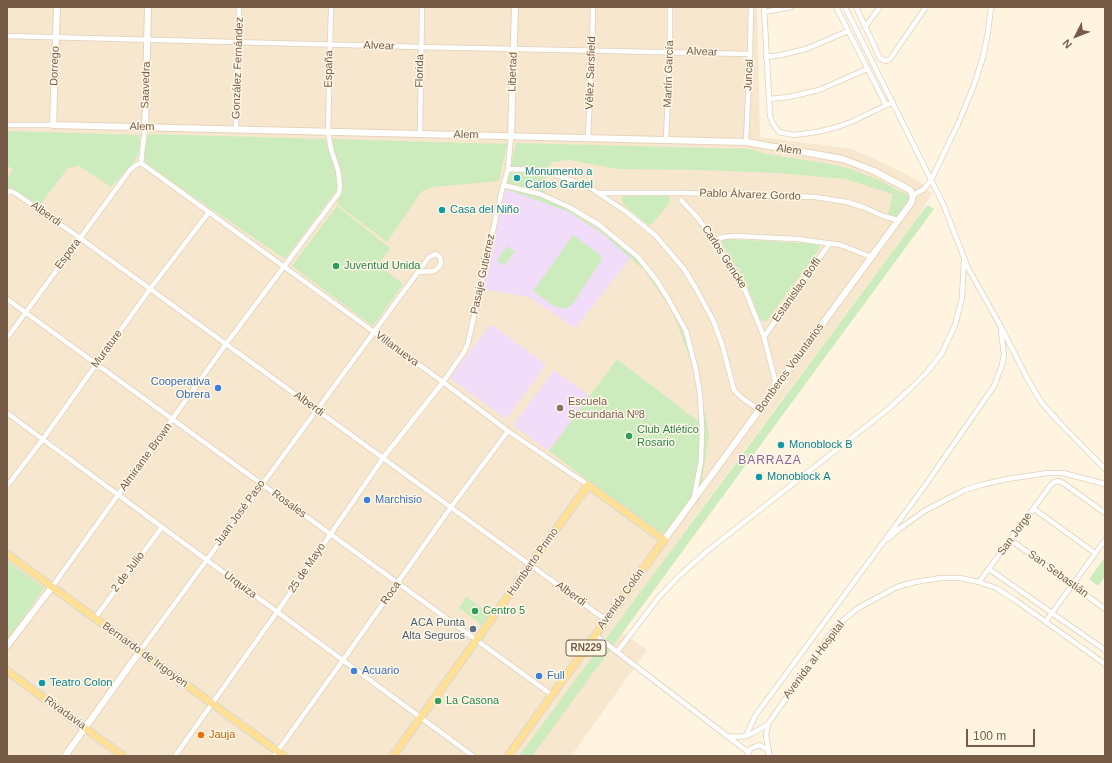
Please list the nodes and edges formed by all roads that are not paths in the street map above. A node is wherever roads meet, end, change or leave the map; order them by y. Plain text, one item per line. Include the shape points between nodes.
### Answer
1 (57, 7) edge
2 (148, 7) edge
3 (240, 7) edge
4 (331, 7) edge
5 (422, 7) edge
6 (515, 7) edge
7 (593, 7) edge
8 (670, 7) edge
9 (751, 7) edge
10 (791, 7) edge
11 (836, 7) edge
12 (845, 7) edge
13 (856, 7) edge
14 (880, 7) edge
15 (926, 7) edge
16 (991, 7) edge
17 (764, 10) edge
18 (865, 27) junction
19 (848, 31) junction
20 (7, 36) edge
21 (56, 37) junction
22 (147, 40) junction
23 (238, 42) junction
24 (330, 44) junction
25 (421, 47) junction
26 (514, 48) junction
27 (592, 50) junction
28 (670, 51) junction
29 (750, 54) junction
30 (766, 57) junction
31 (867, 69) junction
32 (769, 99) junction
33 (893, 102) junction
34 (886, 106) junction
35 (7, 125) edge
36 (53, 125) junction
37 (145, 127) junction
38 (236, 129) junction
39 (328, 132) junction
40 (420, 134) junction
41 (511, 136) junction
42 (588, 138) junction
43 (666, 140) junction
44 (746, 142) junction
45 (141, 163) junction
46 (508, 169) junction
47 (931, 180) junction
48 (503, 185) junction
49 (8, 192) edge
50 (599, 193) junction
51 (913, 195) junction
52 (681, 200) dead end
53 (209, 212) junction
54 (898, 220) junction
55 (80, 238) junction
56 (715, 240) junction
57 (830, 243) junction
58 (871, 257) junction
59 (964, 259) junction
60 (284, 267) junction
61 (418, 272) junction
62 (150, 289) junction
63 (7, 299) edge
64 (25, 312) junction
65 (1000, 325) junction
66 (374, 333) junction
67 (764, 337) junction
68 (7, 338) edge
69 (226, 344) junction
70 (96, 364) junction
71 (443, 382) junction
72 (774, 389) junction
73 (316, 410) junction
74 (759, 410) junction
75 (7, 413) edge
76 (173, 420) junction
77 (508, 431) junction
78 (43, 439) junction
79 (383, 458) junction
80 (1105, 469) edge
81 (262, 484) junction
82 (1105, 484) edge
83 (588, 485) junction
84 (7, 486) edge
85 (119, 495) junction
86 (690, 505) junction
87 (451, 507) junction
88 (1034, 509) junction
89 (1105, 513) edge
90 (162, 527) junction
91 (330, 534) junction
92 (664, 540) junction
93 (1011, 540) junction
94 (1105, 540) edge
95 (880, 546) junction
96 (1095, 553) junction
97 (7, 554) edge
98 (207, 560) junction
99 (531, 566) junction
100 (989, 569) junction
101 (979, 582) junction
102 (398, 583) junction
103 (1073, 585) junction
104 (52, 587) junction
105 (1105, 609) edge
106 (278, 612) junction
107 (1053, 612) junction
108 (95, 618) junction
109 (606, 620) junction
110 (1046, 621) junction
111 (595, 635) junction
112 (478, 640) junction
113 (7, 646) edge
114 (1105, 650) edge
115 (140, 651) junction
116 (617, 652) junction
117 (344, 660) junction
118 (1105, 664) edge
119 (7, 671) edge
120 (552, 695) junction
121 (212, 704) junction
122 (421, 718) junction
123 (768, 724) junction
124 (85, 728) junction
125 (727, 735) junction
126 (746, 736) junction
127 (275, 754) edge
128 (769, 754) edge
129 (747, 755) edge
130 (65, 756) edge
131 (123, 756) edge
132 (175, 756) edge
133 (284, 756) edge
134 (393, 756) edge
135 (473, 756) edge
136 (508, 756) edge

1 - 21 main road, Dorrego
2 - 22 main road, Saavedra
3 - 23 street, González Fernández
4 - 24 street, España
5 - 25 street, Florida
6 - 26 main road, Libertad
7 - 27 street, Vélez Sarsfield
8 - 28 street, Martín García
9 - 29 street, Juncal
10 - 17 street
11 - 19 street
12 - 33 street
13 - 18 street
14 - 18 street
15 - 18 street via 888,61 880,58
16 - 47 street via 984,51 974,85
17 - 30 street
19 - 30 street via 806,49
19 - 31 street
20 - 21 street, Alvear
21 - 22 street, Alvear
21 - 36 main road, Dorrego
22 - 23 street, Alvear
22 - 37 main road, Saavedra
23 - 24 street, Alvear
23 - 38 street, González Fernández
24 - 25 street, Alvear
24 - 39 street, España
25 - 26 street, Alvear
25 - 40 street, Florida
26 - 27 street, Alvear
26 - 41 main road, Libertad
27 - 28 street, Alvear
27 - 42 street, Vélez Sarsfield
28 - 29 street, Alvear
28 - 43 street, Martín García
29 - 44 street, Juncal
30 - 32 street
31 - 32 street via 819,90
31 - 34 street
32 - 34 street via 770,116 774,127 782,134 794,135 837,127
33 - 34 street
33 - 47 street
35 - 36 street, Alem
36 - 37 main road, Alem
37 - 38 main road, Alem
37 - 45 street, Saavedra
38 - 39 main road, Alem
39 - 40 main road, Alem
39 - 60 street, España via 340,186 339,193
40 - 41 main road, Alem
41 - 42 main road, Alem
41 - 46 street, Pasaje Gutierrez
42 - 43 main road, Alem
43 - 44 main road, Alem
44 - 51 main road, Alem via 843,159 882,175 909,189
45 - 53 street, Villanueva
45 - 55 street, Espora via 130,170
46 - 48 street, Pasaje Gutierrez
46 - 50 street via 549,172 576,181
47 - 51 street via 924,190
47 - 59 street
48 - 71 street, Pasaje Gutierrez via 468,343
48 - 86 street via 540,194 598,224 638,257 667,296 686,331 700,395 701,460 694,498
49 - 55 street, Alberdi via 15,193
50 - 54 street, Pablo Álvarez Gordo via 815,197 846,202
50 - 74 street via 655,235 684,269 713,320 734,390
51 - 54 main road, Bomberos Voluntarios / RN229 via 912,201
52 - 56 street, Carlos Gericke
53 - 60 street, Villanueva
53 - 62 street, Murature
54 - 58 main road, Bomberos Voluntarios / RN229
55 - 62 street, Alberdi
55 - 64 street, Espora
56 - 57 street via 740,236
56 - 67 street, Carlos Gericke via 743,285
57 - 58 street
57 - 67 street, Estanislao Boffi
58 - 72 main road, Bomberos Voluntarios / RN229
59 - 65 street
59 - 116 street via 962,298 955,326 942,353 928,371 907,393 679,576 659,597
60 - 66 street, Villanueva
60 - 69 street, Almirante Brown
61 - 61 street, Juan José Paso via 429,257 436,254 440,257 439,267
61 - 66 street, Juan José Paso
62 - 69 street, Alberdi
62 - 70 street, Murature
63 - 64 street, Rosales
64 - 68 street, Espora
64 - 70 street, Rosales
65 - 80 street via 1041,402
65 - 95 street via 1004,355 994,386
66 - 71 street, Villanueva
66 - 73 street, Juan José Paso
67 - 72 street, Carlos Gericke via 775,380
69 - 73 street, Alberdi
69 - 76 street, Almirante Brown
70 - 76 street, Rosales
70 - 78 street, Murature
71 - 77 street, Villanueva
71 - 79 street, 25 de Mayo
72 - 74 main road, Bomberos Voluntarios / RN229
73 - 79 street, Alberdi
73 - 81 street, Juan José Paso
74 - 86 main road, Bomberos Voluntarios / RN229
75 - 78 street, Urquiza
76 - 81 street, Rosales
76 - 85 street, Almirante Brown
77 - 83 street, Villanueva
77 - 87 street, Roca
78 - 84 street, Murature
78 - 85 street, Urquiza
79 - 87 street, Alberdi
79 - 91 street, 25 de Mayo
81 - 91 street, Rosales
81 - 98 street, Juan José Paso
82 - 95 street via 1055,473 981,485 965,490 926,510
83 - 92 main road, Villanueva
83 - 99 main road, Humberto Primo
85 - 90 street, Urquiza
85 - 104 street, Almirante Brown
86 - 92 main road, Bomberos Voluntarios / RN229
87 - 99 street, Alberdi
87 - 102 street, Roca
88 - 89 street, San Jorge via 1050,486 1056,482 1063,483
88 - 93 street, San Jorge
88 - 96 street
90 - 98 street, Urquiza
90 - 108 street, 2 de Julio
91 - 102 street, Rosales
91 - 106 street, 25 de Mayo
92 - 109 main road, Avenida Colón / RN229
93 - 100 street, San Jorge
93 - 103 street, San Sebastián
94 - 96 street
95 - 126 street via 755,716
96 - 103 street
97 - 104 main road, Bernardo de Irigoyen
98 - 106 street, Urquiza
98 - 115 street, Juan José Paso
99 - 109 street, Alberdi
99 - 112 main road, Humberto Primo
100 - 101 street, San Jorge
100 - 107 street
101 - 110 street, Avenida al Hospital via 1004,593
101 - 123 street, Avenida al Hospital via 950,578 915,582 897,587 858,608 829,636
102 - 112 street, Rosales
102 - 117 street, Roca
103 - 105 street, San Sebastián
103 - 107 street
104 - 108 main road, Bernardo de Irigoyen
104 - 113 main road, Almirante Brown
106 - 117 street, Urquiza
106 - 121 street, 25 de Mayo
107 - 110 street
107 - 114 street
108 - 115 main road, Bernardo de Irigoyen
109 - 111 main road, Avenida Colón / RN229
110 - 118 street, Avenida al Hospital
111 - 116 street
111 - 120 main road, Avenida Colón / RN229
112 - 120 street, Rosales
112 - 122 main road, Humberto Primo
115 - 121 main road, Bernardo de Irigoyen
115 - 124 main road, Juan José Paso
116 - 125 street
117 - 122 street, Urquiza
117 - 127 street, Roca
119 - 124 main road, Rivadavia
120 - 136 main road, Avenida Colón / RN229
121 - 127 main road, Bernardo de Irigoyen
121 - 132 street, 25 de Mayo
122 - 134 main road, Humberto Primo
122 - 135 street, Urquiza
123 - 126 street via 754,734
123 - 128 street via 766,736
124 - 130 main road, Juan José Paso
124 - 131 main road, Rivadavia
125 - 126 street
125 - 129 street
127 - 133 main road, Bernardo de Irigoyen
128 - 129 street via 763,746 757,745

